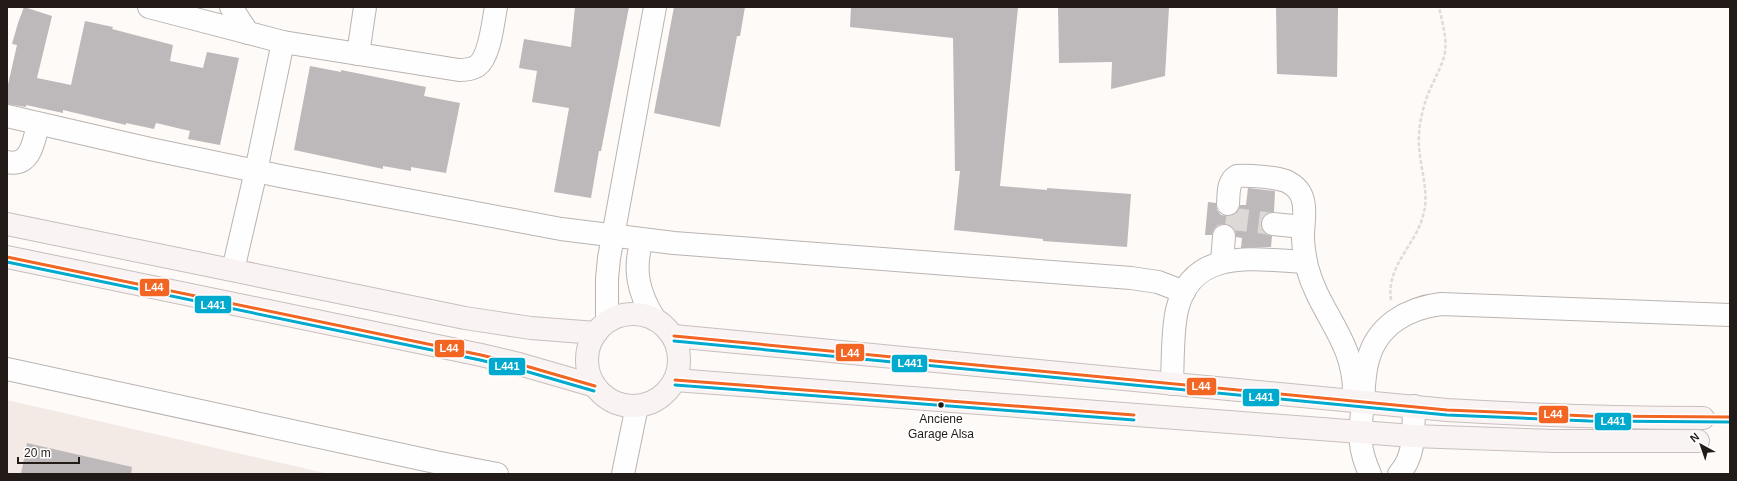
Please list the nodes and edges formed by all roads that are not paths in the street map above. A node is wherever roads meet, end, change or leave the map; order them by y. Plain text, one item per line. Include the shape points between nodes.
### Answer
1 (149, 7) edge
2 (231, 7) edge
3 (365, 7) edge
4 (496, 7) edge
5 (655, 7) edge
6 (248, 33) junction
7 (283, 42) junction
8 (358, 54) junction
9 (7, 116) edge
10 (38, 124) junction
11 (7, 162) edge
12 (256, 172) junction
13 (1228, 204) dead end
14 (7, 224) edge
15 (1273, 224) tunnel mouth
16 (1303, 227) junction
17 (612, 236) junction
18 (1224, 236) dead end
19 (642, 240) junction
20 (7, 257) edge
21 (1222, 262) junction
22 (1306, 262) junction
23 (233, 270) junction
24 (1184, 292) junction
25 (1730, 315) edge
26 (654, 318) junction
27 (601, 327) junction
28 (674, 336) junction
29 (7, 369) edge
30 (675, 380) junction
31 (1172, 384) junction
32 (595, 386) junction
33 (1358, 401) junction
34 (637, 406) junction
35 (1414, 406) junction
36 (1702, 418) dead end
37 (1360, 432) junction
38 (1413, 436) junction
39 (1698, 441) dead end
40 (497, 474) edge
41 (623, 474) edge
42 (1370, 474) edge
43 (1399, 474) edge

1 - 6 street
2 - 6 street
3 - 8 street
4 - 8 street via 483,61 468,69 448,69
5 - 17 street
6 - 7 street
7 - 8 street
7 - 12 street
9 - 10 street
10 - 11 street via 27,157 17,162
10 - 12 street
12 - 17 street via 489,216
12 - 23 street
13 - 16 street via 1230,184 1237,176 1285,181 1292,184 1301,195 1304,209
14 - 23 main road
15 - 16 street
16 - 22 street
17 - 19 street
17 - 27 street
18 - 21 street
19 - 24 street via 1131,278 1158,282
19 - 26 street via 636,266 637,280
20 - 32 main road via 481,355
21 - 22 street via 1245,259
21 - 24 street via 1197,276
22 - 33 street via 1315,292 1347,350
23 - 27 main road via 498,324
24 - 31 street via 1175,319
25 - 33 street via 1441,304 1417,309 1396,320 1379,337 1368,359
26 - 27 main road via 630,313 618,316
26 - 28 main road
27 - 32 main road via 590,343 587,359
28 - 30 main road via 680,358
28 - 31 main road
29 - 40 street
30 - 34 main road via 659,398 649,404
30 - 37 main road
31 - 33 main road
32 - 34 main road via 613,402
33 - 35 main road
33 - 37 street
34 - 41 street
35 - 36 main road via 1533,415
35 - 38 street
37 - 38 main road
37 - 42 street via 1360,448
38 - 39 main road via 1554,441
38 - 43 street via 1410,457

